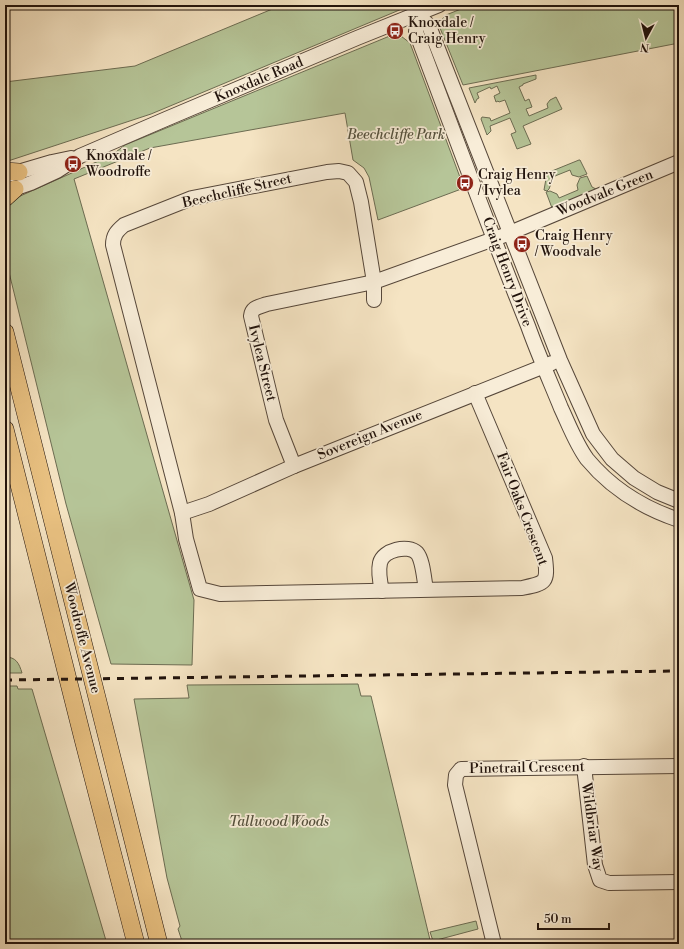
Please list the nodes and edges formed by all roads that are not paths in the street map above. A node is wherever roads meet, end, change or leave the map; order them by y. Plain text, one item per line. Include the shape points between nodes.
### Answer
1 (439, 5) edge
2 (418, 14) junction
3 (679, 162) edge
4 (9, 183) edge
5 (510, 233) junction
6 (494, 239) junction
7 (374, 282) junction
8 (374, 300) dead end
9 (5, 332) edge
10 (560, 360) junction
11 (544, 367) junction
12 (475, 393) junction
13 (5, 429) edge
14 (294, 466) junction
15 (679, 501) edge
16 (182, 513) junction
17 (679, 520) edge
18 (426, 589) junction
19 (382, 591) junction
20 (77, 619) junction
21 (55, 624) junction
22 (107, 738) junction
23 (84, 743) junction
24 (584, 766) junction
25 (679, 766) edge
26 (679, 882) edge
27 (136, 944) edge
28 (159, 944) edge
29 (494, 944) edge

1 - 2 street, Knoxdale Road
2 - 4 street, Knoxdale Road via 80,156 57,171
2 - 5 street, Craig Henry Drive via 429,26
2 - 6 street, Craig Henry Drive via 416,32
3 - 5 street, Woodvale Green
5 - 6 street, Ivylea Street
5 - 10 street, Craig Henry Drive
6 - 7 street, Ivylea Street
6 - 11 street, Craig Henry Drive
7 - 8 street
7 - 14 street, Ivylea Street via 267,304 252,311 251,316 276,420
7 - 16 street, Beechcliffe Street via 356,182 348,173 339,171 192,198 124,225 116,232 112,245
9 - 20 main road, Woodroffe Avenue
10 - 11 street, Sovereign Avenue
10 - 15 street, Craig Henry Drive via 593,434 612,459 656,492
11 - 12 street, Sovereign Avenue
11 - 17 street, Craig Henry Drive via 572,433 586,457 604,478 625,494
12 - 14 street, Sovereign Avenue
12 - 18 street, Fair Oaks Crescent via 545,558 547,573 541,584 522,588
13 - 21 main road, Woodroffe Avenue
14 - 16 street, Sovereign Avenue via 209,504
16 - 19 street, Fair Oaks Crescent via 186,539 200,589 220,594
18 - 19 street, Fair Oaks Crescent
18 - 19 street via 420,560 411,549 397,550 384,556 380,562 379,574
20 - 21 main road
20 - 22 main road, Woodroffe Avenue
21 - 23 main road, Woodroffe Avenue
22 - 23 main road
22 - 28 main road, Woodroffe Avenue
23 - 27 main road, Woodroffe Avenue
24 - 25 street, Pinetrail Crescent
24 - 26 street, Wildbriar Way via 595,865 600,880 609,883
24 - 29 street, Pinetrail Crescent via 461,769 456,775 455,785

